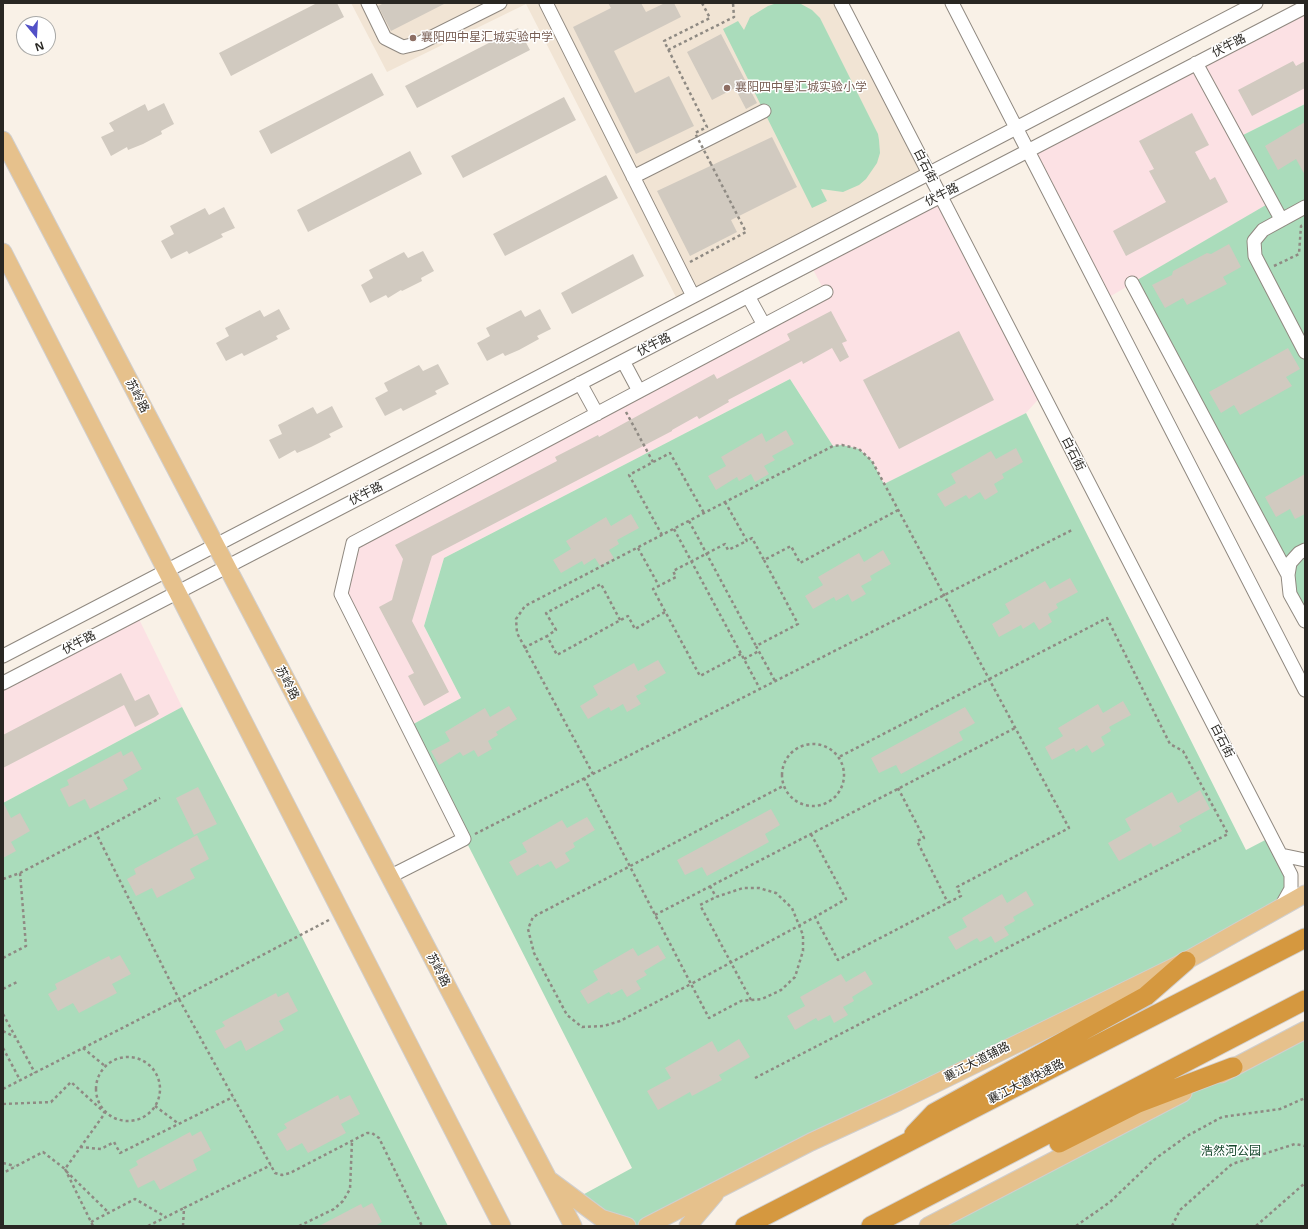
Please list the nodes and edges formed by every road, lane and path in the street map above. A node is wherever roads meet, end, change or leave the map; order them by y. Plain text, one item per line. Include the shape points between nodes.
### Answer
1 (368, 3) edge
2 (500, 3) edge
3 (546, 3) edge
4 (702, 3) edge
5 (733, 3) edge
6 (841, 3) edge
7 (952, 3) edge
8 (1256, 3) edge
9 (1305, 7) edge
10 (668, 50) junction
11 (1196, 63) junction
12 (764, 111) dead end
13 (1016, 128) junction
14 (3, 140) edge
15 (1027, 151) junction
16 (929, 173) junction
17 (633, 177) junction
18 (940, 196) junction
19 (1305, 207) edge
20 (1281, 219) junction
21 (1305, 224) edge
22 (3, 252) edge
23 (679, 268) junction
24 (1263, 270) junction
25 (1132, 283) dead end
26 (826, 292) dead end
27 (693, 296) junction
28 (748, 296) junction
29 (764, 325) junction
30 (1305, 352) edge
31 (623, 361) junction
32 (580, 383) junction
33 (639, 391) junction
34 (620, 401) junction
35 (597, 414) junction
36 (653, 462) junction
37 (725, 502) junction
38 (898, 510) junction
39 (704, 513) junction
40 (689, 521) junction
41 (674, 529) junction
42 (1072, 530) dead end
43 (662, 535) junction
44 (747, 541) junction
45 (215, 545) junction
46 (638, 548) junction
47 (1305, 550) edge
48 (707, 554) junction
49 (764, 560) junction
50 (691, 562) junction
51 (226, 567) junction
52 (166, 571) junction
53 (1288, 575) junction
54 (659, 586) junction
55 (177, 592) junction
56 (943, 595) junction
57 (665, 612) junction
58 (620, 620) junction
59 (1305, 622) edge
60 (547, 636) junction
61 (756, 646) junction
62 (524, 648) junction
63 (759, 651) junction
64 (741, 654) junction
65 (3, 656) edge
66 (744, 659) junction
67 (988, 678) junction
68 (775, 681) junction
69 (3, 683) edge
70 (760, 689) junction
71 (1305, 690) edge
72 (1015, 728) junction
73 (839, 757) junction
74 (593, 774) junction
75 (584, 778) junction
76 (783, 786) junction
77 (898, 788) junction
78 (160, 798) dead end
79 (96, 833) junction
80 (811, 834) junction
81 (464, 839) junction
82 (1281, 855) junction
83 (1305, 860) edge
84 (630, 866) junction
85 (20, 873) junction
86 (389, 877) junction
87 (3, 879) edge
88 (710, 886) junction
89 (1305, 894) edge
90 (716, 897) junction
91 (948, 903) junction
92 (1282, 905) junction
93 (342, 913) junction
94 (655, 915) junction
95 (815, 917) junction
96 (799, 925) junction
97 (1305, 938) edge
98 (3, 958) edge
99 (1186, 960) junction
100 (731, 963) junction
101 (19, 981) dead end
102 (691, 984) junction
103 (3, 989) edge
104 (179, 999) junction
105 (751, 1000) junction
106 (1305, 1000) edge
107 (3, 1014) edge
108 (1305, 1030) edge
109 (3, 1031) edge
110 (16, 1037) junction
111 (3, 1048) edge
112 (83, 1048) junction
113 (105, 1066) junction
114 (1233, 1067) junction
115 (35, 1072) junction
116 (755, 1078) dead end
117 (20, 1080) junction
118 (3, 1089) edge
119 (234, 1097) junction
120 (1305, 1098) edge
121 (3, 1104) edge
122 (155, 1106) junction
123 (105, 1113) junction
124 (179, 1124) junction
125 (352, 1141) junction
126 (902, 1146) junction
127 (1305, 1146) edge
128 (80, 1147) junction
129 (3, 1163) edge
130 (271, 1165) junction
131 (16, 1166) junction
132 (65, 1169) junction
133 (3, 1173) edge
134 (546, 1177) junction
135 (1305, 1184) edge
136 (950, 1186) junction
137 (720, 1188) junction
138 (184, 1208) junction
139 (109, 1213) junction
140 (166, 1217) junction
141 (494, 1218) edge
142 (92, 1225) edge
143 (148, 1226) edge
144 (184, 1226) edge
145 (299, 1226) edge
146 (422, 1226) edge
147 (502, 1226) edge
148 (573, 1226) edge
149 (627, 1226) edge
150 (647, 1226) edge
151 (688, 1226) edge
152 (746, 1226) edge
153 (871, 1226) edge
154 (928, 1226) edge
155 (1076, 1226) edge
156 (1172, 1226) edge
157 (1256, 1226) edge

1 - 2 street via 385,38 403,47 420,43
3 - 17 street
4 - 10 path, bridge via 710,18 664,41
5 - 10 path via 734,18
6 - 16 street, 白石街
7 - 13 street
8 - 13 street
9 - 11 street, 伏牛路
10 - 23 path, bridge via 707,127 695,133 746,232
11 - 15 street, 伏牛路
11 - 20 street
12 - 17 street
13 - 15 street
13 - 16 street
14 - 45 main road, 苏岭路
15 - 18 street, 伏牛路
15 - 71 street
16 - 18 street, 白石街
16 - 27 street
17 - 23 street
18 - 28 street, 伏牛路
18 - 82 street, 白石街
19 - 20 street
20 - 24 street via 1263,230 1254,241 1255,256
21 - 24 path via 1301,226 1298,254
22 - 52 main road
23 - 27 street
24 - 30 street
25 - 53 street
26 - 29 street
27 - 45 street
28 - 29 street
28 - 31 street, 伏牛路
29 - 33 street
31 - 32 street, 伏牛路
31 - 33 street
32 - 35 street
32 - 51 street, 伏牛路
33 - 34 street
34 - 35 street
34 - 36 path
35 - 81 street via 353,544 341,594
36 - 39 path via 670,453
36 - 43 path via 629,475
37 - 38 path via 833,446 842,445 859,449 872,461
37 - 39 path
37 - 44 path
38 - 49 path via 800,562 791,546
38 - 56 path
39 - 40 path
40 - 41 path
40 - 48 path
41 - 43 path
41 - 50 path
42 - 56 path
43 - 46 path
44 - 48 path via 728,550 725,544
44 - 49 path via 752,538
45 - 51 main road, 苏岭路
45 - 52 street
46 - 54 path
46 - 62 path via 525,606 516,619 517,633
47 - 53 street via 1290,563
48 - 50 path
48 - 61 path
49 - 61 path via 798,624
50 - 54 path via 673,571 676,577
50 - 64 path
51 - 55 street, 伏牛路
51 - 86 main road, 苏岭路
52 - 55 main road
52 - 65 street
53 - 59 street via 1290,594
54 - 57 path via 653,589
55 - 69 street, 伏牛路
55 - 93 main road
56 - 67 path
56 - 68 path
57 - 58 path via 635,629 628,616
57 - 64 path via 700,676
58 - 60 path via 556,654
58 - 60 path via 601,584 546,613 556,630
60 - 62 path
61 - 63 path
62 - 74 path
63 - 66 path
63 - 68 path
64 - 66 path
66 - 70 path
67 - 72 path
67 - 73 path
67 - 116 path via 1107,618 1170,744 1183,751 1228,834
68 - 70 path
70 - 74 path
72 - 77 path
72 - 91 path via 1069,828 957,887 961,896
73 - 76 path via 832,749 823,745 813,743 798,747 786,757 782,766
73 - 76 path via 844,766 842,787 828,802 818,806 807,806 797,802
74 - 75 path
75 - 81 path
75 - 84 path
76 - 84 path
77 - 80 path
77 - 91 path via 924,838 917,841
78 - 79 path
79 - 85 path
79 - 104 path
80 - 88 path
80 - 95 path via 846,899
81 - 86 street
82 - 83 street
82 - 92 street, 白石街 via 1291,875 1291,889
84 - 94 path
84 - 102 path via 533,917 528,929 534,953 567,1014 582,1027 604,1026 620,1021
85 - 87 path
85 - 98 path via 26,946
86 - 134 main road, 苏岭路
88 - 90 path
88 - 94 path
89 - 92 main road, 襄江大道辅路
90 - 96 path via 743,888 759,888 776,893 792,908
90 - 100 path via 700,905
91 - 95 path via 838,960
92 - 99 main road, 襄江大道辅路
93 - 104 path
93 - 141 main road
94 - 102 path
95 - 96 path
96 - 100 path
96 - 105 path via 803,936 803,951 795,977 781,990 762,999
97 - 126 highway, 襄江大道快速路
99 - 126 highway via 1146,996 934,1113
99 - 137 main road, 襄江大道辅路
100 - 102 path
100 - 105 path
101 - 103 path
102 - 105 path via 709,1018 741,1001
104 - 112 path
104 - 119 path
106 - 136 highway
107 - 110 path
108 - 114 main road
109 - 110 path
110 - 115 path
111 - 117 path
112 - 113 path
112 - 115 path
113 - 122 path via 124,1057 144,1061 158,1077 159,1099
113 - 123 path via 96,1084 96,1095
114 - 136 highway via 1138,1103 1026,1160
114 - 154 main road
115 - 117 path
117 - 118 path
119 - 124 path
119 - 130 path
120 - 155 path via 1280,1109 1222,1117 1187,1136 1155,1159 1110,1202
121 - 123 path via 51,1102 71,1082
122 - 123 path via 146,1116 136,1120 114,1119
122 - 124 path
123 - 128 path
124 - 128 path via 120,1153 114,1142 101,1149
125 - 130 path via 290,1173 282,1175 275,1172
125 - 145 path via 350,1189 343,1201 334,1209
125 - 146 path via 372,1132 379,1138
126 - 152 highway, 襄江大道快速路
127 - 156 path via 1295,1144 1232,1164 1180,1210
128 - 132 path
129 - 131 path
130 - 138 path
131 - 132 path via 43,1152
131 - 133 path
132 - 139 path
132 - 142 path
134 - 148 main road, 苏岭路
134 - 149 main road via 601,1218
135 - 157 path
136 - 153 highway
137 - 150 main road, 襄江大道辅路
137 - 151 main road
138 - 140 path
138 - 144 path
139 - 140 path via 135,1199
139 - 142 path
140 - 143 path
141 - 147 main road

